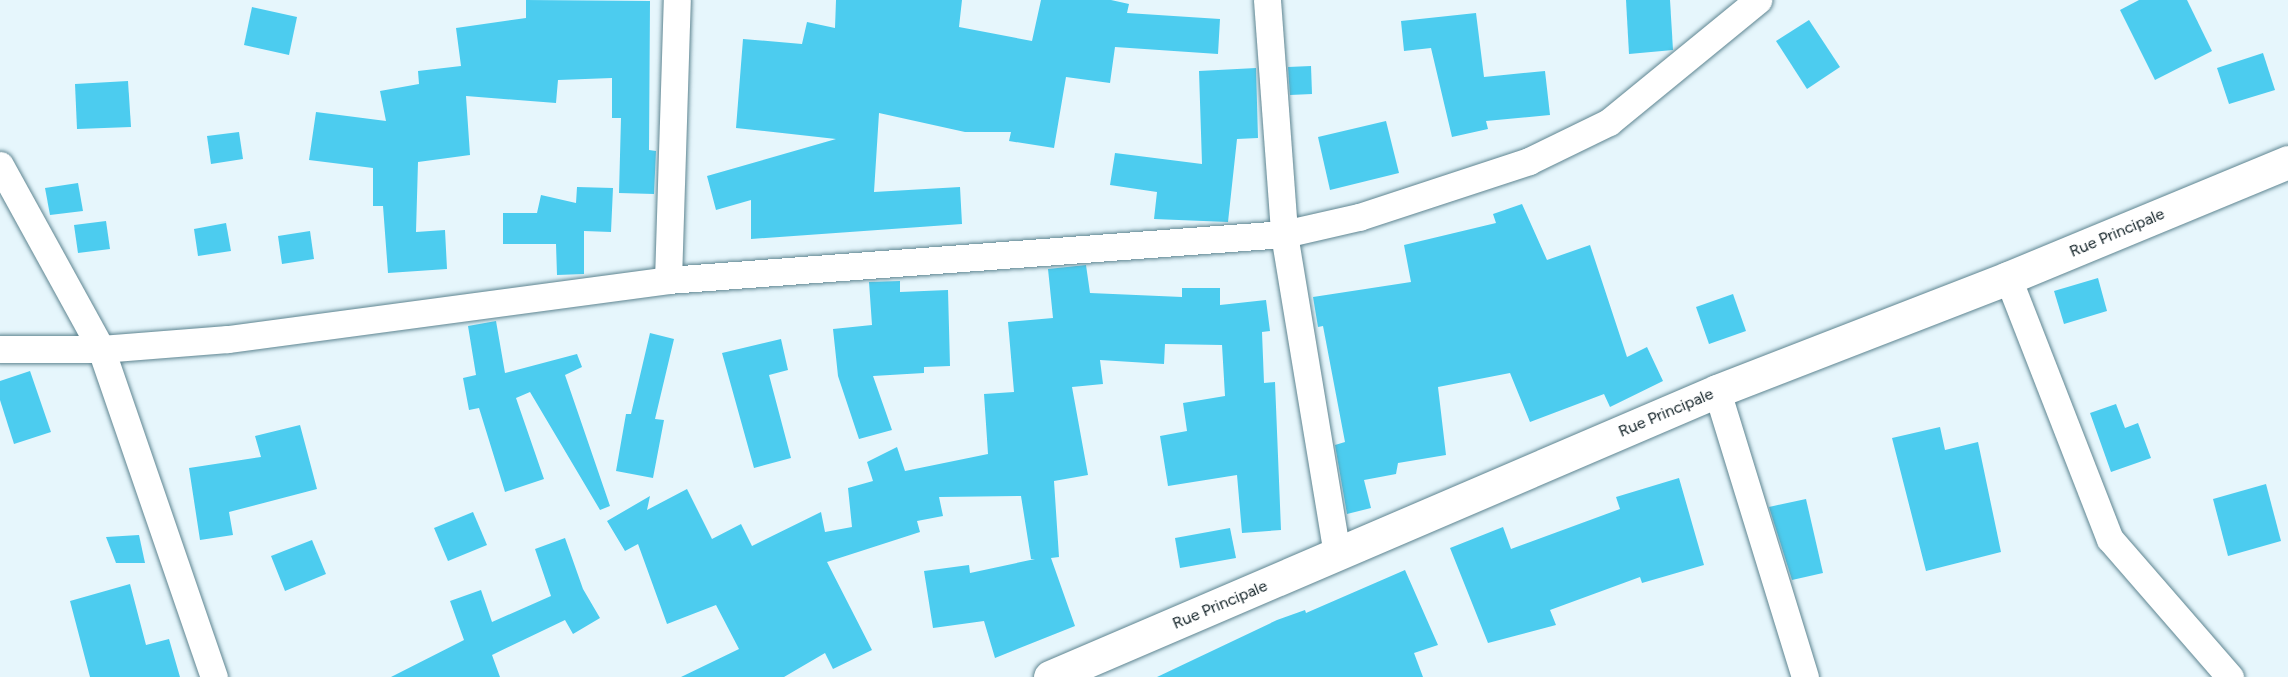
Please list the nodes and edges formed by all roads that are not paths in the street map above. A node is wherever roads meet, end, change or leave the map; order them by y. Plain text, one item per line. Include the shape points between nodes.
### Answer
1 (677, 0) edge
2 (1267, 0) edge
3 (1758, 0) edge
4 (2288, 162) edge
5 (0, 165) edge
6 (1284, 234) junction
7 (2008, 278) junction
8 (668, 280) junction
9 (0, 349) edge
10 (101, 350) junction
11 (1717, 391) junction
12 (1338, 555) junction
13 (214, 677) edge
14 (1050, 677) edge
15 (1805, 677) edge
16 (2230, 677) edge

1 - 8 street
2 - 6 street
3 - 6 street via 1609,122 1529,161 1359,217
4 - 7 main road, Rue Principale
5 - 10 street
6 - 8 street
6 - 12 street
7 - 11 main road, Rue Principale
7 - 16 street via 2110,539
8 - 10 street via 228,339
9 - 10 street
10 - 13 street
11 - 12 main road, Rue Principale
11 - 15 street
12 - 14 main road, Rue Principale

